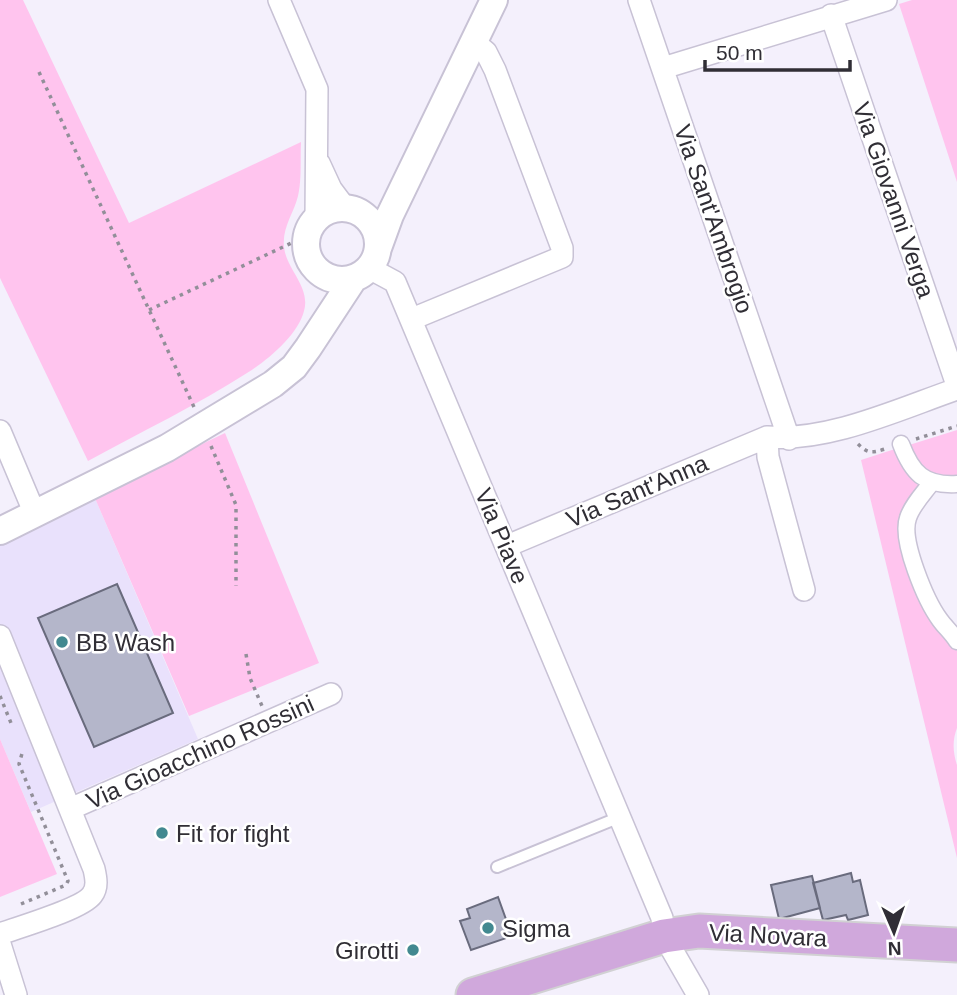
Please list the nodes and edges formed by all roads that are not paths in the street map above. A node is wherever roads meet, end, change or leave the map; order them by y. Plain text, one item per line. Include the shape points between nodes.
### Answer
1 (279, 0) edge
2 (494, 0) edge
3 (639, 0) edge
4 (886, 0) edge
5 (831, 16) junction
6 (474, 42) junction
7 (663, 68) junction
8 (317, 154) junction
9 (405, 184) junction
10 (351, 210) junction
11 (308, 223) junction
12 (367, 265) junction
13 (322, 275) junction
14 (412, 319) junction
15 (323, 324) junction
16 (957, 387) edge
17 (0, 431) edge
18 (767, 437) junction
19 (789, 439) junction
20 (901, 443) road end
21 (932, 482) junction
22 (957, 484) edge
23 (34, 514) junction
24 (0, 531) edge
25 (507, 546) junction
26 (804, 590) dead end
27 (954, 633) edge
28 (0, 636) edge
29 (331, 694) dead end
30 (70, 809) junction
31 (620, 817) junction
32 (497, 867) dead end
33 (0, 934) edge
34 (664, 936) junction
35 (0, 944) edge
36 (957, 946) edge
37 (16, 995) edge
38 (473, 995) edge
39 (698, 995) edge

1 - 8 street via 317,89
2 - 6 street
3 - 7 street, Via Sant'Ambrogio
4 - 5 street
5 - 7 street
5 - 16 street, Via Giovanni Verga
6 - 9 street
6 - 14 street via 486,52 495,71 562,257
7 - 19 street, Via Sant'Ambrogio
8 - 10 street via 331,189
8 - 11 street
9 - 10 street via 386,200
9 - 12 street
10 - 11 street via 334,209
10 - 12 street via 370,222 377,235
11 - 13 street via 306,250
12 - 13 street via 337,280
12 - 14 street, Via Piave via 395,282
12 - 15 street
13 - 15 street
14 - 25 street, Via Piave
15 - 23 street via 294,367 273,384 167,448
16 - 19 street, Via Sant'Anna via 824,434
17 - 23 street
18 - 19 street, Via Sant'Anna
18 - 25 street, Via Sant'Anna
18 - 26 street via 768,457
20 - 21 street via 911,467
21 - 22 street
21 - 27 street via 906,526 927,597 939,619
23 - 24 street
25 - 31 street, Via Piave
28 - 30 street, Via Gioacchino Rossini
29 - 30 street, Via Gioacchino Rossini
30 - 33 street, Via Gioacchino Rossini via 94,869 96,888 86,901
31 - 32 lane
31 - 34 street, Via Piave via 662,918
34 - 36 main road, Via Novara via 699,931
34 - 38 main road, Via Novara
34 - 39 street, Via Piave
35 - 37 street

